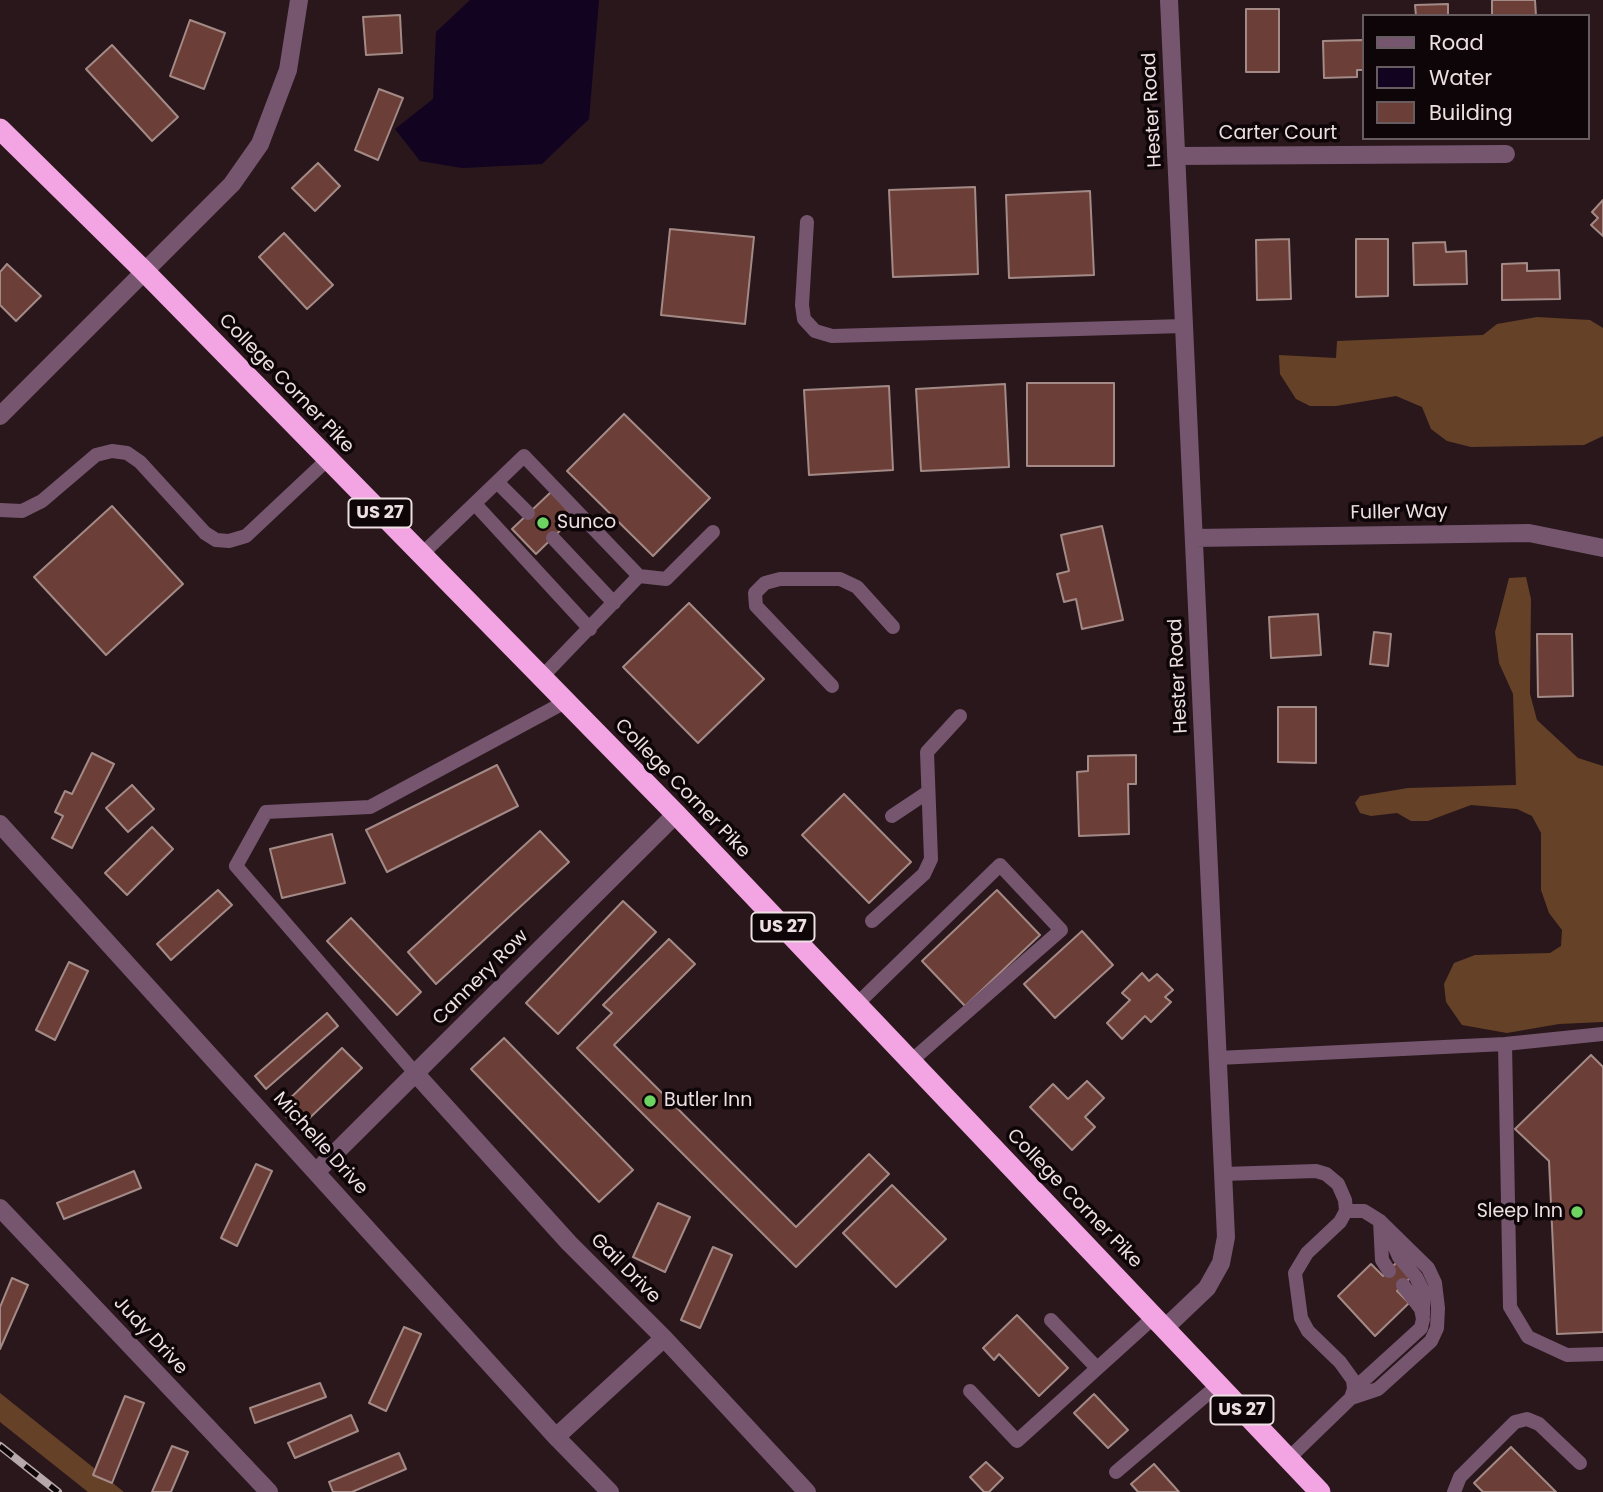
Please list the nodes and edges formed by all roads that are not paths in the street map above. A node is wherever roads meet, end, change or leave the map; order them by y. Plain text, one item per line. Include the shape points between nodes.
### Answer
1 (299, 0) edge
2 (1169, 0) edge
3 (0, 130) edge
4 (1506, 154) dead end
5 (1176, 156) junction
6 (807, 222) dead end
7 (144, 271) junction
8 (1184, 326) junction
9 (0, 416) edge
10 (328, 459) junction
11 (497, 482) junction
12 (475, 503) junction
13 (0, 510) edge
14 (528, 513) dead end
15 (713, 532) dead end
16 (552, 538) dead end
17 (1194, 538) junction
18 (1603, 548) edge
19 (421, 555) junction
20 (639, 576) junction
21 (614, 603) junction
22 (893, 627) dead end
23 (590, 629) junction
24 (541, 678) junction
25 (832, 686) dead end
26 (565, 702) junction
27 (960, 716) dead end
28 (928, 792) junction
29 (676, 814) junction
30 (892, 816) dead end
31 (0, 824) edge
32 (872, 920) dead end
33 (857, 1004) junction
34 (1603, 1034) edge
35 (1505, 1044) junction
36 (1217, 1058) junction
37 (911, 1061) junction
38 (416, 1074) junction
39 (317, 1171) junction
40 (1223, 1174) junction
41 (0, 1208) edge
42 (1346, 1211) junction
43 (1380, 1221) junction
44 (1389, 1270) dead end
45 (1403, 1285) dead end
46 (1423, 1319) junction
47 (1051, 1320) dead end
48 (1160, 1323) junction
49 (664, 1338) junction
50 (1603, 1354) edge
51 (1097, 1368) junction
52 (1218, 1385) junction
53 (970, 1391) dead end
54 (1353, 1393) junction
55 (556, 1437) junction
56 (1288, 1458) junction
57 (1580, 1463) dead end
58 (1116, 1472) dead end
59 (269, 1492) edge
60 (610, 1492) edge
61 (807, 1492) edge
62 (1320, 1492) edge
63 (1454, 1492) edge

1 - 7 street via 288,70 260,144 232,184
2 - 5 street, Hester Road
3 - 7 highway, College Corner Pike / US 27
4 - 5 street, Carter Court
5 - 8 street, Hester Road
6 - 8 lane via 804,319 816,331 832,336
7 - 9 street
7 - 10 highway, College Corner Pike / US 27
8 - 17 street, Hester Road
10 - 13 lane via 246,536 229,541 205,533 127,453 96,455 42,501 22,511
10 - 19 highway, College Corner Pike / US 27
11 - 12 lane
11 - 14 lane
11 - 20 lane via 524,456
12 - 19 lane
12 - 23 lane
15 - 20 lane via 666,579
16 - 21 lane
17 - 18 street, Fuller Way via 1530,533
17 - 36 street, Hester Road
19 - 24 highway, College Corner Pike / US 27
20 - 21 lane
21 - 23 lane
22 - 25 lane via 857,587 840,579 765,583 755,593 757,606
23 - 24 lane
24 - 26 highway, College Corner Pike / US 27
26 - 29 highway, College Corner Pike / US 27
26 - 38 lane via 370,807 266,812 236,866
27 - 28 lane via 927,752
28 - 30 lane
28 - 32 lane via 931,859 924,874
29 - 33 highway, College Corner Pike / US 27
29 - 38 street, Cannery Row
31 - 39 street, Michelle Drive
33 - 37 highway, College Corner Pike / US 27
33 - 37 lane via 1000,865 1061,930
34 - 35 lane
35 - 36 lane
35 - 50 lane via 1510,1307 1528,1337 1567,1355
36 - 40 street, Hester Road
37 - 48 highway, College Corner Pike / US 27
38 - 39 street, Cannery Row
38 - 49 street, Gail Drive via 569,1243
39 - 55 street, Michelle Drive
40 - 42 lane via 1326,1174 1338,1184
40 - 48 street, Hester Road via 1226,1237 1221,1263 1207,1288
41 - 59 street, Judy Drive
42 - 43 lane via 1364,1211
42 - 54 lane via 1300,1261 1295,1273 1301,1318 1353,1380
43 - 44 lane via 1382,1260
43 - 46 lane via 1423,1291
43 - 54 lane via 1428,1268 1435,1283 1437,1328 1431,1341 1378,1389
45 - 46 lane
46 - 54 lane via 1421,1328
47 - 51 lane
48 - 51 lane
48 - 52 highway, College Corner Pike / US 27
49 - 55 street
49 - 61 street, Gail Drive
51 - 53 lane via 1017,1441
52 - 56 highway, College Corner Pike / US 27
52 - 58 lane
54 - 56 lane
55 - 60 street, Michelle Drive
56 - 62 highway, College Corner Pike / US 27
57 - 63 lane via 1539,1424 1527,1419 1515,1422 1460,1477

